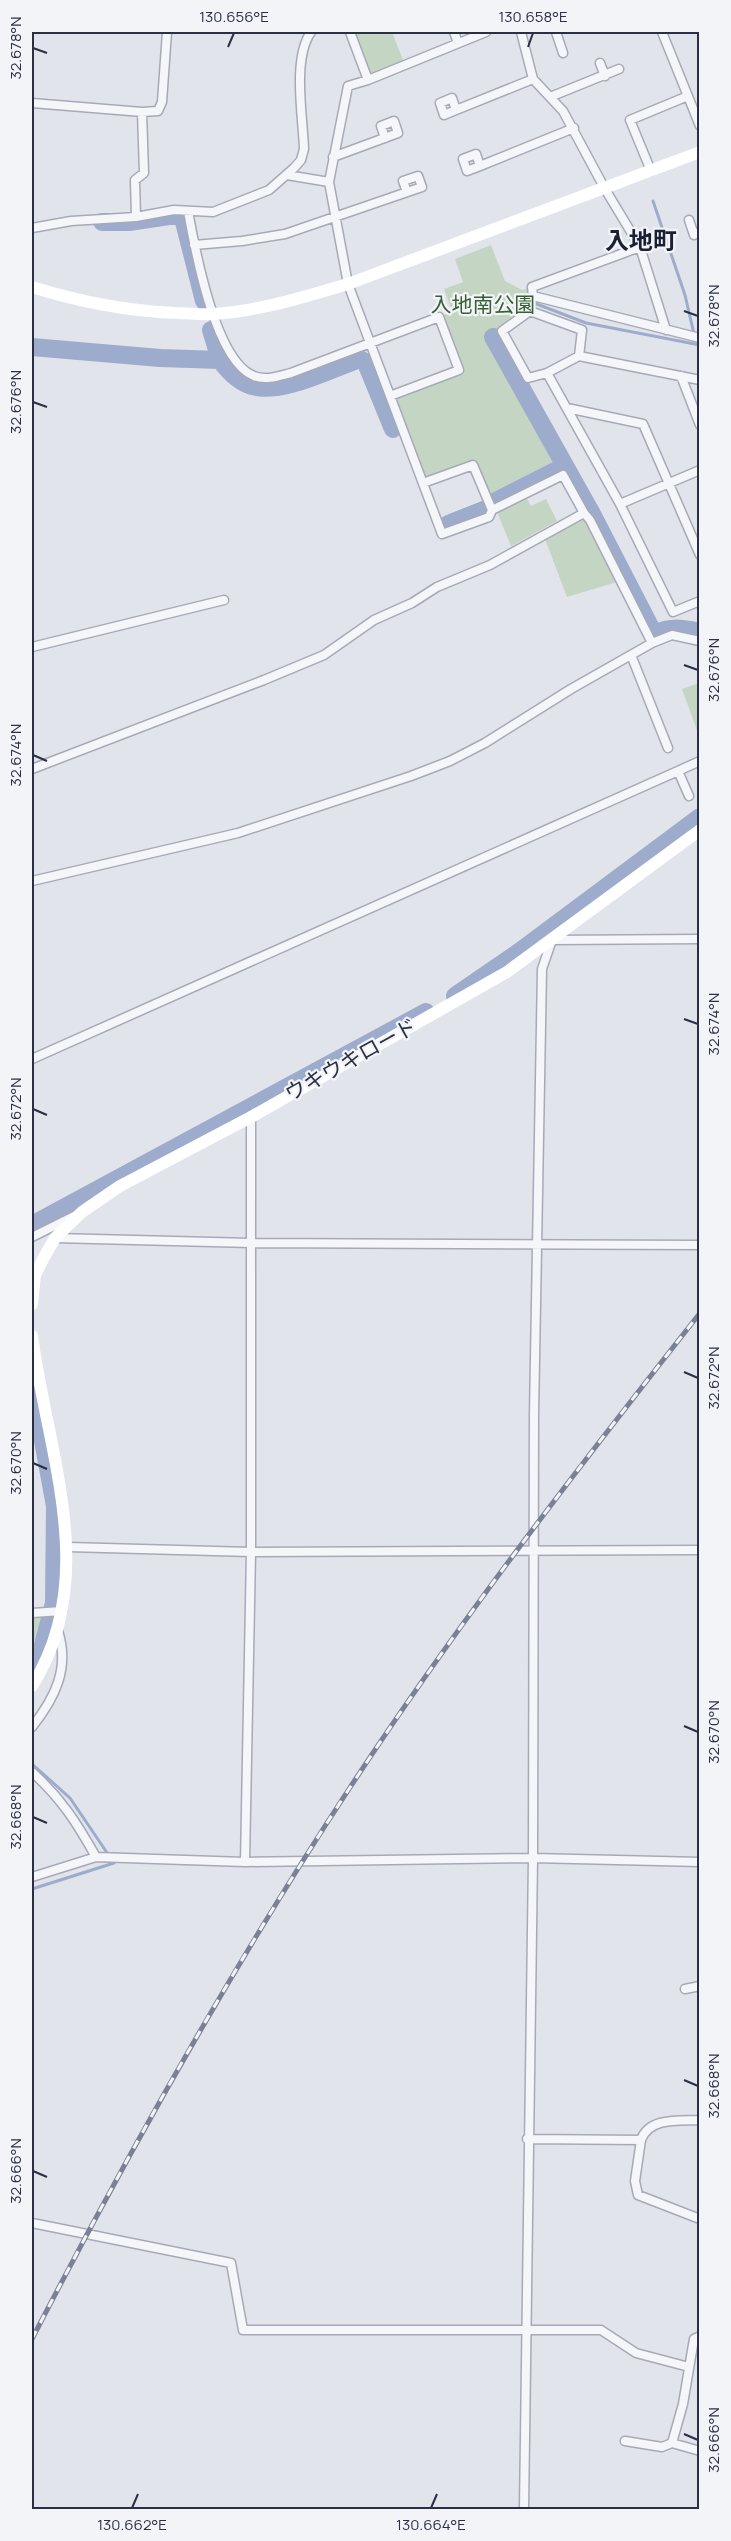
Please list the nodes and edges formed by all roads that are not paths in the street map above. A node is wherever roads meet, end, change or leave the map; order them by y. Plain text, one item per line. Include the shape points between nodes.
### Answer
1 (167, 32) edge
2 (311, 32) edge
3 (350, 32) edge
4 (454, 32) edge
5 (486, 32) edge
6 (522, 32) edge
7 (556, 32) edge
8 (662, 32) edge
9 (458, 43) junction
10 (563, 53) dead end
11 (600, 63) dead end
12 (619, 69) dead end
13 (605, 76) junction
14 (533, 79) junction
15 (368, 80) junction
16 (688, 96) junction
17 (550, 98) junction
18 (32, 103) edge
19 (456, 110) dead end
20 (142, 112) junction
21 (699, 126) edge
22 (574, 128) junction
23 (385, 138) dead end
24 (699, 152) edge
25 (333, 157) junction
26 (480, 166) dead end
27 (651, 171) junction
28 (287, 175) junction
29 (329, 182) junction
30 (605, 189) junction
31 (407, 192) dead end
32 (188, 211) junction
33 (136, 217) junction
34 (334, 218) junction
35 (689, 220) dead end
36 (32, 228) edge
37 (699, 232) edge
38 (194, 245) junction
39 (640, 247) junction
40 (348, 284) junction
41 (32, 287) edge
42 (213, 314) junction
43 (666, 330) junction
44 (699, 338) edge
45 (370, 344) junction
46 (579, 356) junction
47 (547, 373) junction
48 (681, 376) junction
49 (699, 380) edge
50 (390, 396) junction
51 (567, 408) junction
52 (699, 425) edge
53 (699, 470) edge
54 (423, 483) junction
55 (668, 484) junction
56 (620, 504) junction
57 (492, 510) junction
58 (584, 513) junction
59 (699, 555) edge
60 (224, 600) dead end
61 (699, 601) edge
62 (699, 641) edge
63 (652, 643) junction
64 (32, 647) edge
65 (630, 655) junction
66 (668, 748) dead end
67 (699, 761) edge
68 (32, 770) edge
69 (678, 771) junction
70 (689, 796) dead end
71 (699, 830) edge
72 (32, 881) edge
73 (699, 939) edge
74 (552, 940) junction
75 (32, 1059) edge
76 (251, 1117) junction
77 (82, 1212) junction
78 (32, 1237) edge
79 (56, 1238) junction
80 (251, 1243) junction
81 (537, 1244) junction
82 (699, 1245) edge
83 (32, 1304) edge
84 (32, 1336) edge
85 (37, 1396) edge
86 (68, 1547) junction
87 (699, 1550) edge
88 (533, 1551) junction
89 (251, 1552) junction
90 (62, 1611) junction
91 (32, 1613) edge
92 (58, 1631) junction
93 (32, 1686) edge
94 (32, 1727) edge
95 (32, 1772) edge
96 (96, 1857) junction
97 (532, 1858) junction
98 (245, 1862) junction
99 (699, 1862) edge
100 (32, 1877) edge
101 (699, 1986) edge
102 (685, 1989) dead end
103 (699, 2120) edge
104 (527, 2139) junction
105 (641, 2140) junction
106 (699, 2219) edge
107 (32, 2223) edge
108 (526, 2330) junction
109 (699, 2336) edge
110 (689, 2367) junction
111 (625, 2440) dead end
112 (672, 2443) junction
113 (699, 2451) edge
114 (524, 2510) edge

1 - 20 street via 162,102 158,111
2 - 28 street via 300,70 304,149 301,160
3 - 15 street
4 - 9 street
5 - 9 street
6 - 14 street
7 - 10 street
8 - 16 street
9 - 15 street
11 - 13 street
12 - 13 street
13 - 17 street
14 - 17 street
14 - 19 street
15 - 25 street via 348,86
16 - 21 street
16 - 27 street via 630,120
17 - 22 street
18 - 20 street
20 - 33 street via 144,173 135,180
22 - 26 street
22 - 30 street
23 - 25 street
24 - 27 street
25 - 29 street
27 - 30 street
28 - 29 street
28 - 32 street via 269,189 213,212
29 - 34 street
30 - 39 street
30 - 40 street
31 - 34 street
32 - 33 street
32 - 38 street
33 - 36 street via 71,220
34 - 38 street via 285,234
34 - 40 street
35 - 37 street via 694,234
38 - 42 street
39 - 43 street
39 - 43 street via 532,287 533,296
40 - 42 street via 299,299
40 - 45 street
41 - 42 street via 117,309
42 - 45 street via 226,347 241,368 255,377 291,373
43 - 44 street
45 - 50 street
45 - 50 street via 439,317 459,370
46 - 47 street
46 - 47 street via 582,330 530,311 502,330 528,378
46 - 48 street
47 - 51 street
48 - 49 street
48 - 52 street
50 - 54 street
51 - 55 street via 643,424
51 - 56 street
53 - 55 street
54 - 57 street via 473,465
54 - 57 street via 442,534 489,517
55 - 56 street
55 - 59 street
56 - 61 street via 673,612
57 - 58 street via 563,475
58 - 63 street
58 - 68 street via 490,565 374,620 324,655
60 - 64 street
62 - 63 street via 672,635
63 - 65 street
65 - 66 street
65 - 72 street via 450,761 238,833
67 - 69 street
69 - 70 street
69 - 75 street
71 - 74 street, ウキウキロード
73 - 74 street
74 - 76 street, ウキウキロード via 507,972
74 - 81 street via 542,969
76 - 77 street, ウキウキロード via 120,1186
76 - 80 street
77 - 78 street
77 - 79 street, ウキウキロード
79 - 80 street
79 - 83 street, ウキウキロード via 35,1275
80 - 81 street
80 - 89 street
81 - 82 street
81 - 88 street
84 - 85 street
85 - 86 street via 63,1506
86 - 89 street
86 - 90 street
87 - 88 street
88 - 89 street
88 - 97 street
89 - 98 street
90 - 91 street
90 - 92 street
92 - 93 street
92 - 94 street via 63,1669 50,1700
95 - 96 street via 55,1793
96 - 98 street
96 - 100 street
97 - 98 street
97 - 99 street
97 - 104 street
101 - 102 street
103 - 105 street via 656,2124 644,2132
104 - 105 street
104 - 108 street
105 - 106 street via 635,2181 638,2195
107 - 108 street via 231,2263 243,2330
108 - 110 street via 601,2330 636,2353
108 - 114 street
109 - 110 street via 694,2339
110 - 112 street
111 - 112 street via 662,2447
112 - 113 street

